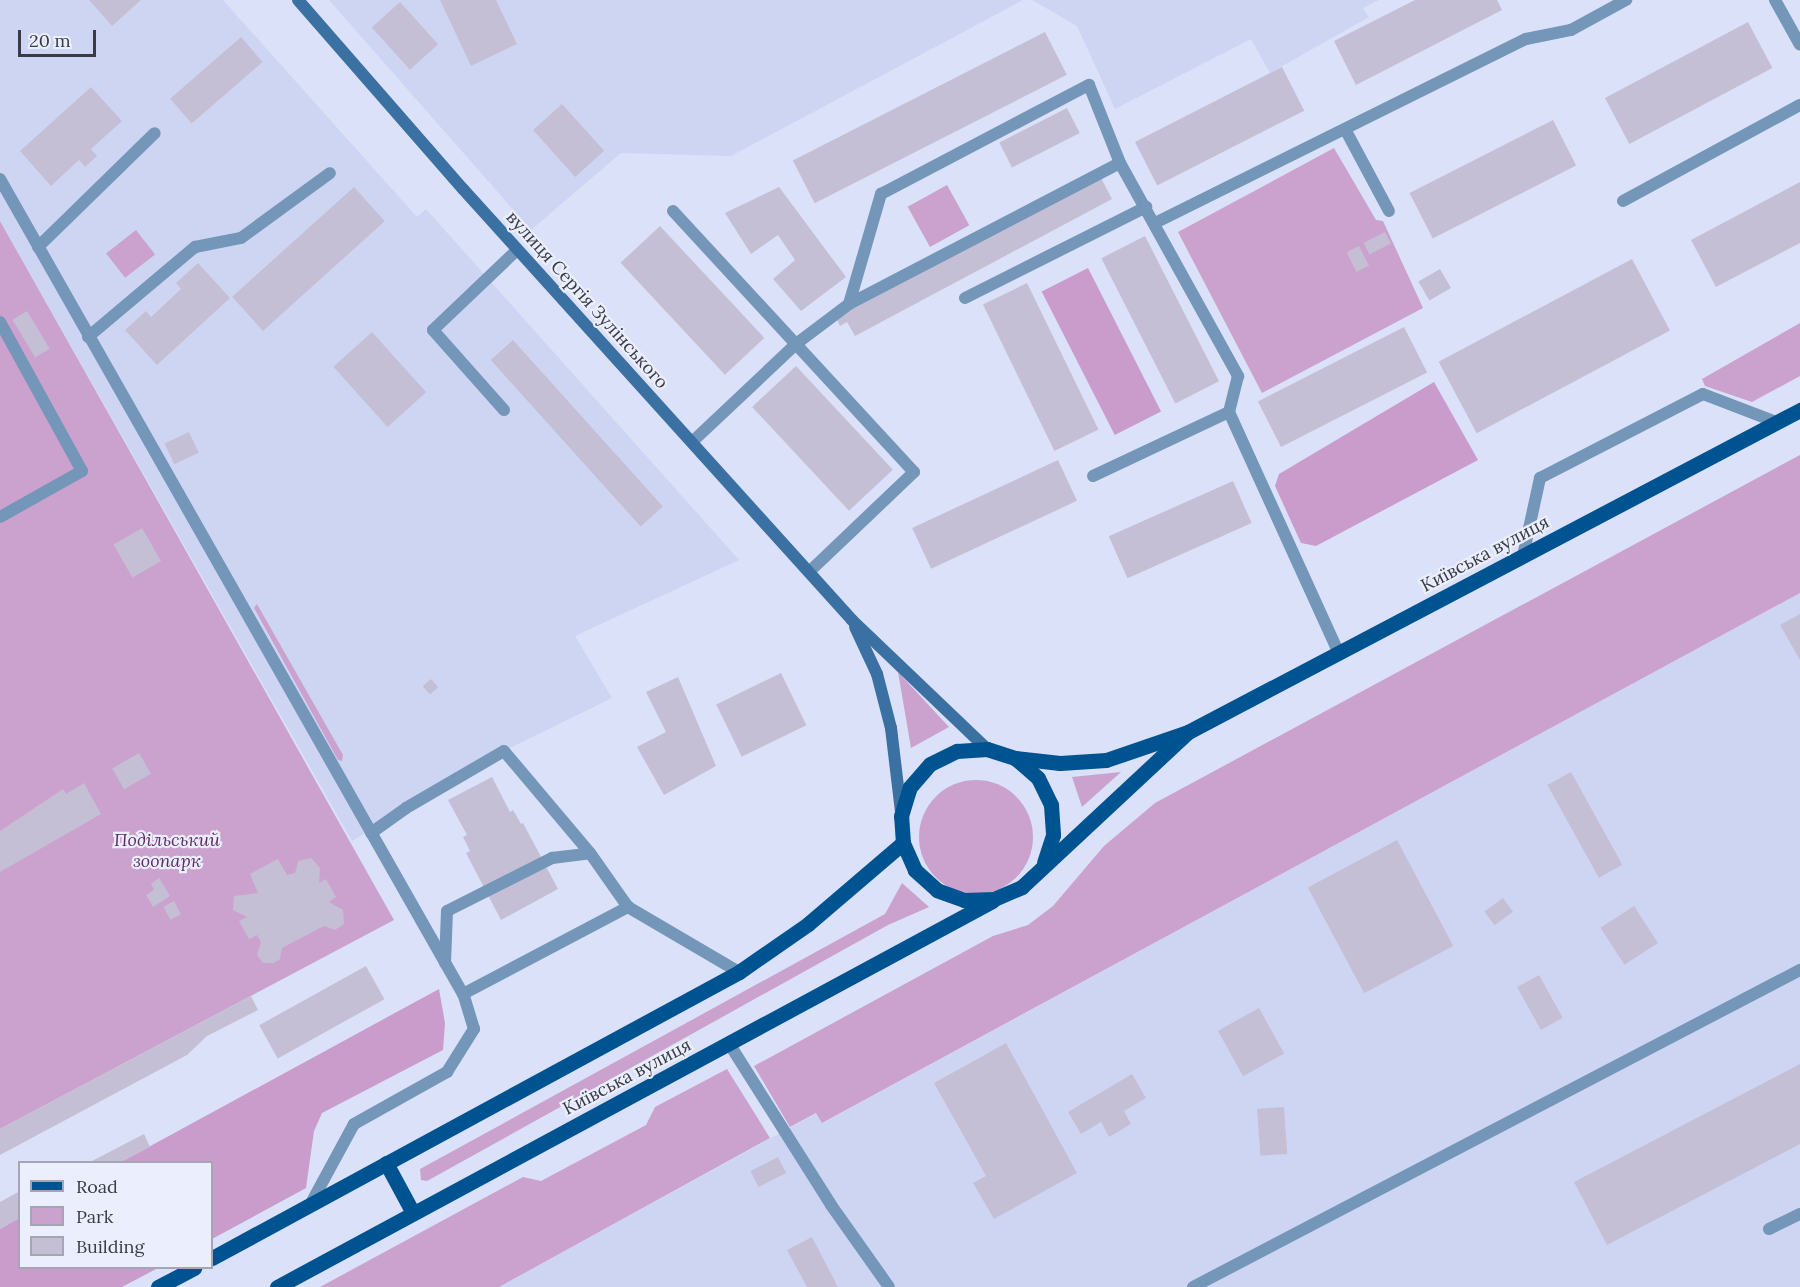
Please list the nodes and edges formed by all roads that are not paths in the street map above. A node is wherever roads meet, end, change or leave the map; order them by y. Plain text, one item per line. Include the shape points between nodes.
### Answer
1 (298, 0) edge
2 (1626, 0) edge
3 (1775, 0) edge
4 (1800, 45) edge
5 (1800, 105) edge
6 (1345, 129) junction
7 (155, 133) dead end
8 (1120, 163) junction
9 (330, 173) dead end
10 (0, 179) edge
11 (1623, 201) dead end
12 (1146, 207) junction
13 (673, 211) dead end
14 (1389, 211) dead end
15 (1155, 223) junction
16 (38, 247) junction
17 (517, 250) junction
18 (965, 298) dead end
19 (849, 304) junction
20 (0, 322) edge
21 (88, 337) junction
22 (796, 344) junction
23 (504, 410) dead end
24 (1800, 410) edge
25 (1229, 412) junction
26 (1776, 422) junction
27 (692, 442) junction
28 (1093, 476) dead end
29 (0, 517) edge
30 (1523, 556) junction
31 (809, 572) junction
32 (852, 620) junction
33 (1339, 653) junction
34 (1188, 732) junction
35 (987, 749) junction
36 (1015, 758) junction
37 (901, 816) junction
38 (371, 833) junction
39 (903, 843) junction
40 (590, 853) junction
41 (1043, 864) junction
42 (994, 900) junction
43 (628, 906) junction
44 (445, 963) junction
45 (1800, 970) edge
46 (739, 972) junction
47 (463, 994) junction
48 (730, 1045) junction
49 (386, 1163) junction
50 (310, 1205) junction
51 (413, 1213) junction
52 (1800, 1214) edge
53 (1769, 1229) dead end
54 (213, 1257) edge
55 (192, 1269) edge
56 (158, 1287) edge
57 (277, 1287) edge
58 (889, 1287) edge
59 (1193, 1287) edge

1 - 17 street, вулиця Сергія Зулінського
2 - 6 street via 1571,30 1526,39
3 - 4 street
5 - 11 street
6 - 14 street
6 - 15 street
7 - 16 street
8 - 12 street
8 - 19 street
8 - 19 street via 1089,85 881,194
9 - 21 street via 241,238 195,247
10 - 16 street
12 - 15 street
12 - 18 street
13 - 22 street
15 - 25 street via 1238,376
16 - 21 street
17 - 23 street via 434,330
17 - 27 street, вулиця Сергія Зулінського
19 - 22 street
20 - 29 street via 82,471
21 - 38 street
22 - 27 street
22 - 31 street via 914,472
24 - 26 main road, Київська вулиця
25 - 28 street
25 - 33 street
26 - 30 main road, Київська вулиця
26 - 30 street via 1703,394 1540,478
27 - 31 street, вулиця Сергія Зулінського
30 - 33 main road, Київська вулиця
31 - 32 street, вулиця Сергія Зулінського
32 - 35 street
32 - 37 street via 877,674 891,728
33 - 34 main road, Київська вулиця
34 - 36 main road via 1106,760 1060,763
34 - 41 main road
35 - 36 main road
35 - 37 main road via 957,751 930,764 910,788
36 - 41 main road via 1038,778 1051,805 1053,835
37 - 39 main road
38 - 40 street via 504,751
38 - 44 street
39 - 42 main road via 915,870 937,890 964,900
39 - 46 main road via 808,924
40 - 43 street
40 - 44 street via 552,858 447,912
41 - 42 main road via 1023,887
42 - 48 main road, Київська вулиця
43 - 46 street
43 - 47 street
44 - 47 street
45 - 59 street
46 - 49 main road
47 - 50 street via 474,1029 447,1072 354,1124
48 - 51 main road, Київська вулиця
48 - 58 street via 831,1205
49 - 50 main road
49 - 51 main road
50 - 54 main road
51 - 57 main road, Київська вулиця
52 - 53 street
55 - 56 main road

